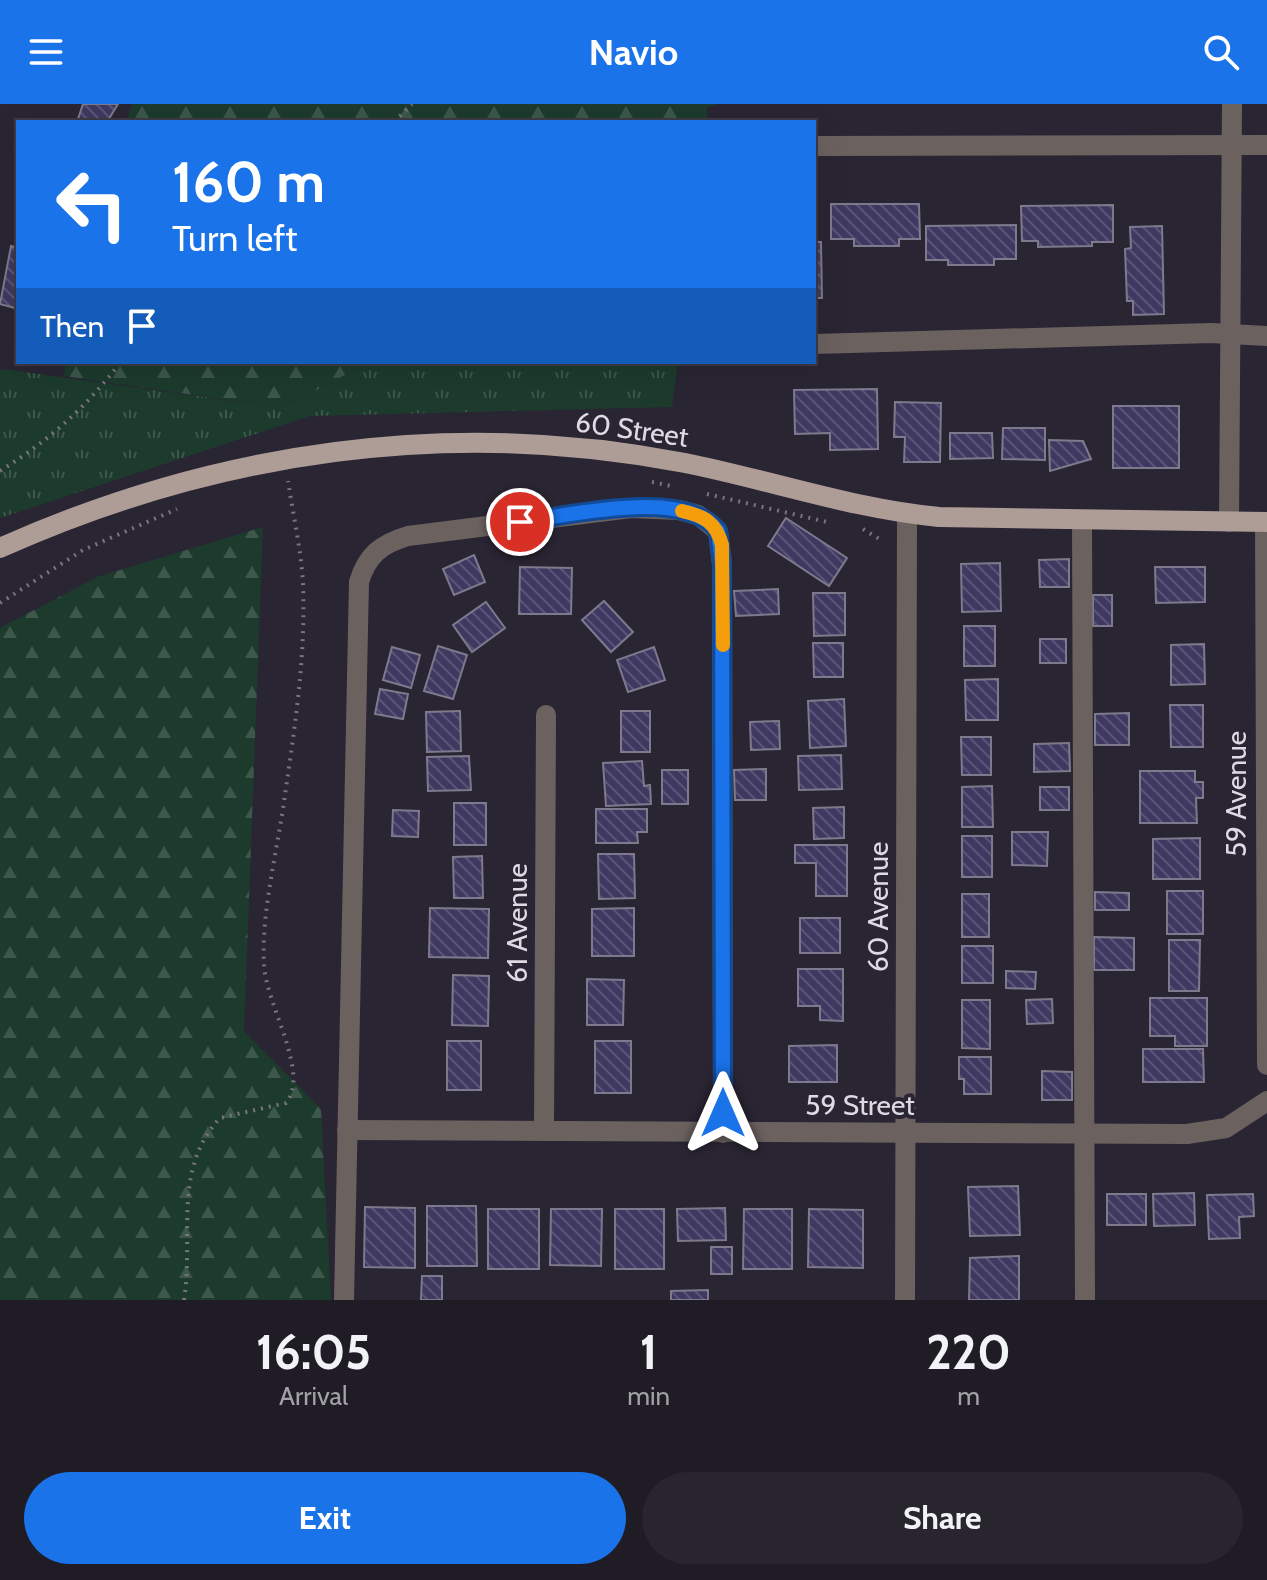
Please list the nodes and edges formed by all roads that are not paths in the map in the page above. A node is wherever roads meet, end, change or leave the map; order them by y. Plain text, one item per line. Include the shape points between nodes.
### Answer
1 (1232, 104) edge
2 (1231, 145) junction
3 (1267, 145) edge
4 (816, 146) edge
5 (1231, 336) junction
6 (1267, 336) edge
7 (816, 344) edge
8 (907, 514) junction
9 (1082, 521) junction
10 (1229, 522) junction
11 (1266, 522) edge
12 (0, 548) edge
13 (1265, 690) edge
14 (546, 715) dead end
15 (1266, 851) edge
16 (1267, 1065) edge
17 (1267, 1101) edge
18 (347, 1130) junction
19 (544, 1131) junction
20 (723, 1133) junction
21 (905, 1133) junction
22 (1084, 1134) junction
23 (344, 1300) edge
24 (905, 1300) edge
25 (1085, 1300) edge

1 - 2 street
2 - 3 street
2 - 4 street
2 - 5 street
5 - 6 street
5 - 7 street
5 - 10 street
8 - 9 main road, 60 Street
8 - 12 main road, 60 Street via 683,463 556,447 420,442 310,453 231,468 112,502
8 - 21 street, 60 Avenue
9 - 10 main road, 60 Street
9 - 22 street
10 - 11 main road, 60 Street
11 - 13 street, 59 Avenue
13 - 15 street, 59 Avenue
14 - 19 street, 61 Avenue
15 - 16 street, 59 Avenue
17 - 22 street, 59 Street via 1226,1128 1205,1133
18 - 19 street, 59 Street
18 - 20 street via 359,582 364,565 389,541 408,536 657,508 712,522 722,545
18 - 23 street
19 - 20 street, 59 Street
20 - 21 street, 59 Street
21 - 22 street, 59 Street
21 - 24 street, 60 Avenue
22 - 25 street

